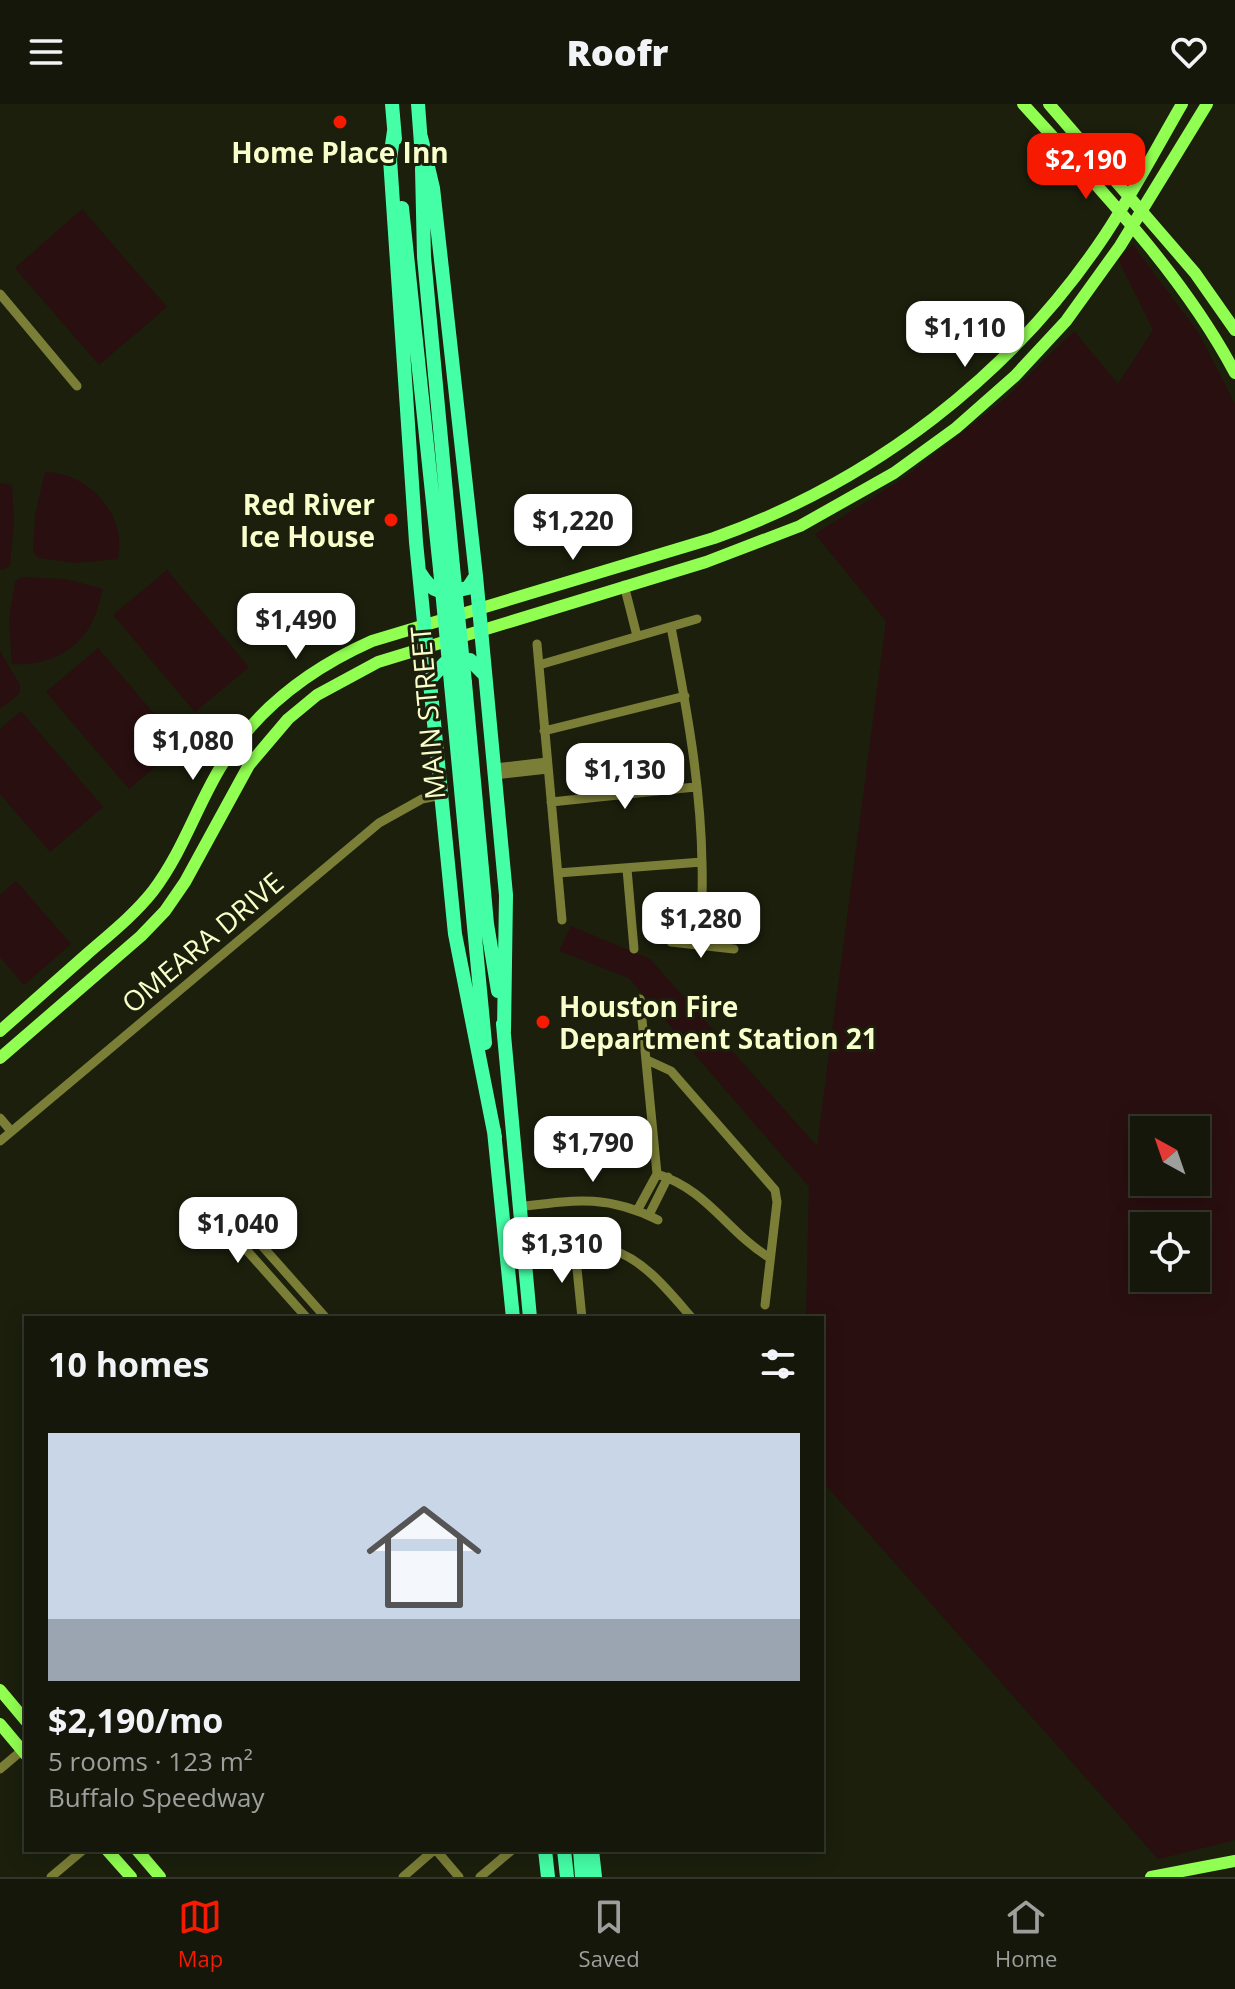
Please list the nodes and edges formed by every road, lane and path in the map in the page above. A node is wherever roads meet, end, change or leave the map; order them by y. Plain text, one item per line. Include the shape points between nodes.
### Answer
1 (392, 104) edge
2 (418, 104) edge
3 (1023, 104) edge
4 (1049, 104) edge
5 (1182, 104) edge
6 (1207, 104) edge
7 (394, 131) junction
8 (421, 137) junction
9 (1129, 195) junction
10 (1141, 210) junction
11 (1119, 211) junction
12 (1131, 227) junction
13 (0, 294) edge
14 (1235, 330) edge
15 (1024, 335) junction
16 (1041, 349) junction
17 (1233, 365) edge
18 (77, 386) dead end
19 (944, 411) junction
20 (956, 428) junction
21 (758, 522) junction
22 (764, 540) junction
23 (619, 566) junction
24 (447, 568) junction
25 (420, 572) junction
26 (476, 576) junction
27 (624, 585) junction
28 (479, 609) junction
29 (697, 619) dead end
30 (425, 623) junction
31 (671, 627) junction
32 (481, 631) junction
33 (637, 636) junction
34 (537, 644) dead end
35 (428, 646) junction
36 (539, 665) junction
37 (485, 675) junction
38 (431, 678) junction
39 (458, 684) junction
40 (284, 693) junction
41 (685, 696) junction
42 (297, 711) junction
43 (544, 731) junction
44 (548, 765) junction
45 (494, 771) junction
46 (695, 787) junction
47 (442, 795) junction
48 (551, 802) junction
49 (200, 810) junction
50 (219, 819) junction
51 (702, 862) junction
52 (627, 869) junction
53 (558, 873) junction
54 (562, 920) dead end
55 (116, 929) junction
56 (671, 942) dead end
57 (701, 944) junction
58 (131, 945) junction
59 (634, 949) dead end
60 (734, 949) dead end
61 (640, 999) dead end
62 (0, 1031) edge
63 (504, 1031) junction
64 (0, 1058) edge
65 (647, 1060) junction
66 (0, 1118) edge
67 (11, 1131) junction
68 (495, 1137) junction
69 (0, 1141) edge
70 (663, 1175) junction
71 (518, 1207) junction
72 (638, 1209) junction
73 (575, 1249) junction
74 (267, 1251) junction
75 (556, 1251) dead end
76 (770, 1258) junction
77 (256, 1261) junction
78 (765, 1305) dead end
79 (305, 1316) edge
80 (324, 1316) edge
81 (513, 1316) edge
82 (530, 1316) edge
83 (582, 1316) edge
84 (690, 1316) edge
85 (0, 1690) edge
86 (24, 1719) edge
87 (0, 1724) edge
88 (24, 1750) edge
89 (24, 1752) edge
90 (0, 1769) edge
91 (81, 1852) edge
92 (109, 1852) edge
93 (139, 1852) edge
94 (433, 1852) edge
95 (437, 1852) edge
96 (510, 1852) edge
97 (545, 1852) edge
98 (564, 1852) edge
99 (580, 1852) edge
100 (592, 1852) edge
101 (1235, 1861) edge
102 (51, 1877) edge
103 (131, 1877) edge
104 (160, 1877) edge
105 (403, 1877) edge
106 (459, 1877) edge
107 (480, 1877) edge
108 (548, 1877) edge
109 (567, 1877) edge
110 (582, 1877) edge
111 (595, 1877) edge
112 (1151, 1877) edge

1 - 7 highway, MAIN STREET
2 - 8 highway, MAIN STREET
3 - 11 main road
4 - 9 main road
5 - 9 main road
6 - 10 main road
7 - 24 highway, MAIN STREET
7 - 25 highway via 391,174
8 - 24 highway, MAIN STREET via 424,257
8 - 26 highway via 433,188
9 - 10 main road
9 - 11 main road
10 - 12 main road
10 - 14 main road
11 - 12 main road
11 - 15 main road
12 - 16 main road
12 - 17 main road
13 - 18 street
15 - 16 main road
15 - 19 main road
16 - 20 main road
19 - 20 main road
19 - 21 main road via 832,486
20 - 22 main road via 863,492
21 - 22 main road
21 - 23 main road
22 - 27 main road
23 - 27 main road
23 - 28 main road
24 - 39 highway, MAIN STREET, bridge
25 - 26 highway via 437,591 468,588
25 - 30 highway
26 - 28 highway
27 - 32 main road
27 - 33 street
28 - 30 main road
28 - 32 highway
29 - 31 street
30 - 35 highway
30 - 40 main road via 338,656
31 - 33 street
31 - 41 street
32 - 35 main road
32 - 37 highway
33 - 36 street
34 - 36 street
35 - 38 highway
35 - 42 main road via 349,676
36 - 43 street
37 - 38 highway via 470,660 445,663
37 - 45 highway
38 - 47 highway
39 - 63 highway, MAIN STREET
39 - 68 highway, MAIN STREET
40 - 42 main road
40 - 49 main road via 240,739
41 - 43 street
41 - 46 street
42 - 50 main road via 249,765
43 - 44 street
44 - 45 street
44 - 48 street
45 - 63 highway via 506,895
46 - 48 street
46 - 51 street
47 - 67 street, OMEARA DRIVE via 422,799 379,823
47 - 68 highway via 455,934
48 - 53 street
49 - 50 main road
49 - 55 main road via 154,889
50 - 58 main road via 165,911
51 - 52 street
51 - 57 street
52 - 53 street
52 - 59 street
53 - 54 street
55 - 58 main road
55 - 62 main road
56 - 57 street
57 - 60 street
58 - 64 main road
61 - 65 street
63 - 71 highway, MAIN STREET
65 - 70 street
65 - 76 street via 671,1071 775,1190
66 - 67 street
67 - 69 street, OMEARA DRIVE
68 - 81 highway, MAIN STREET
70 - 72 street
70 - 72 street via 654,1218
70 - 76 street via 694,1191
71 - 72 street via 589,1200
71 - 82 highway, MAIN STREET
73 - 75 street
73 - 83 street
73 - 84 street via 625,1256
74 - 77 street
74 - 77 street via 233,1213 224,1222 224,1233
74 - 80 street
76 - 78 street
77 - 79 street
85 - 86 main road
87 - 88 main road
89 - 90 street
91 - 102 street
92 - 103 main road
93 - 104 main road
94 - 105 street
95 - 106 street
96 - 107 street
97 - 108 highway
98 - 109 highway
99 - 110 highway
100 - 111 highway
101 - 112 main road

